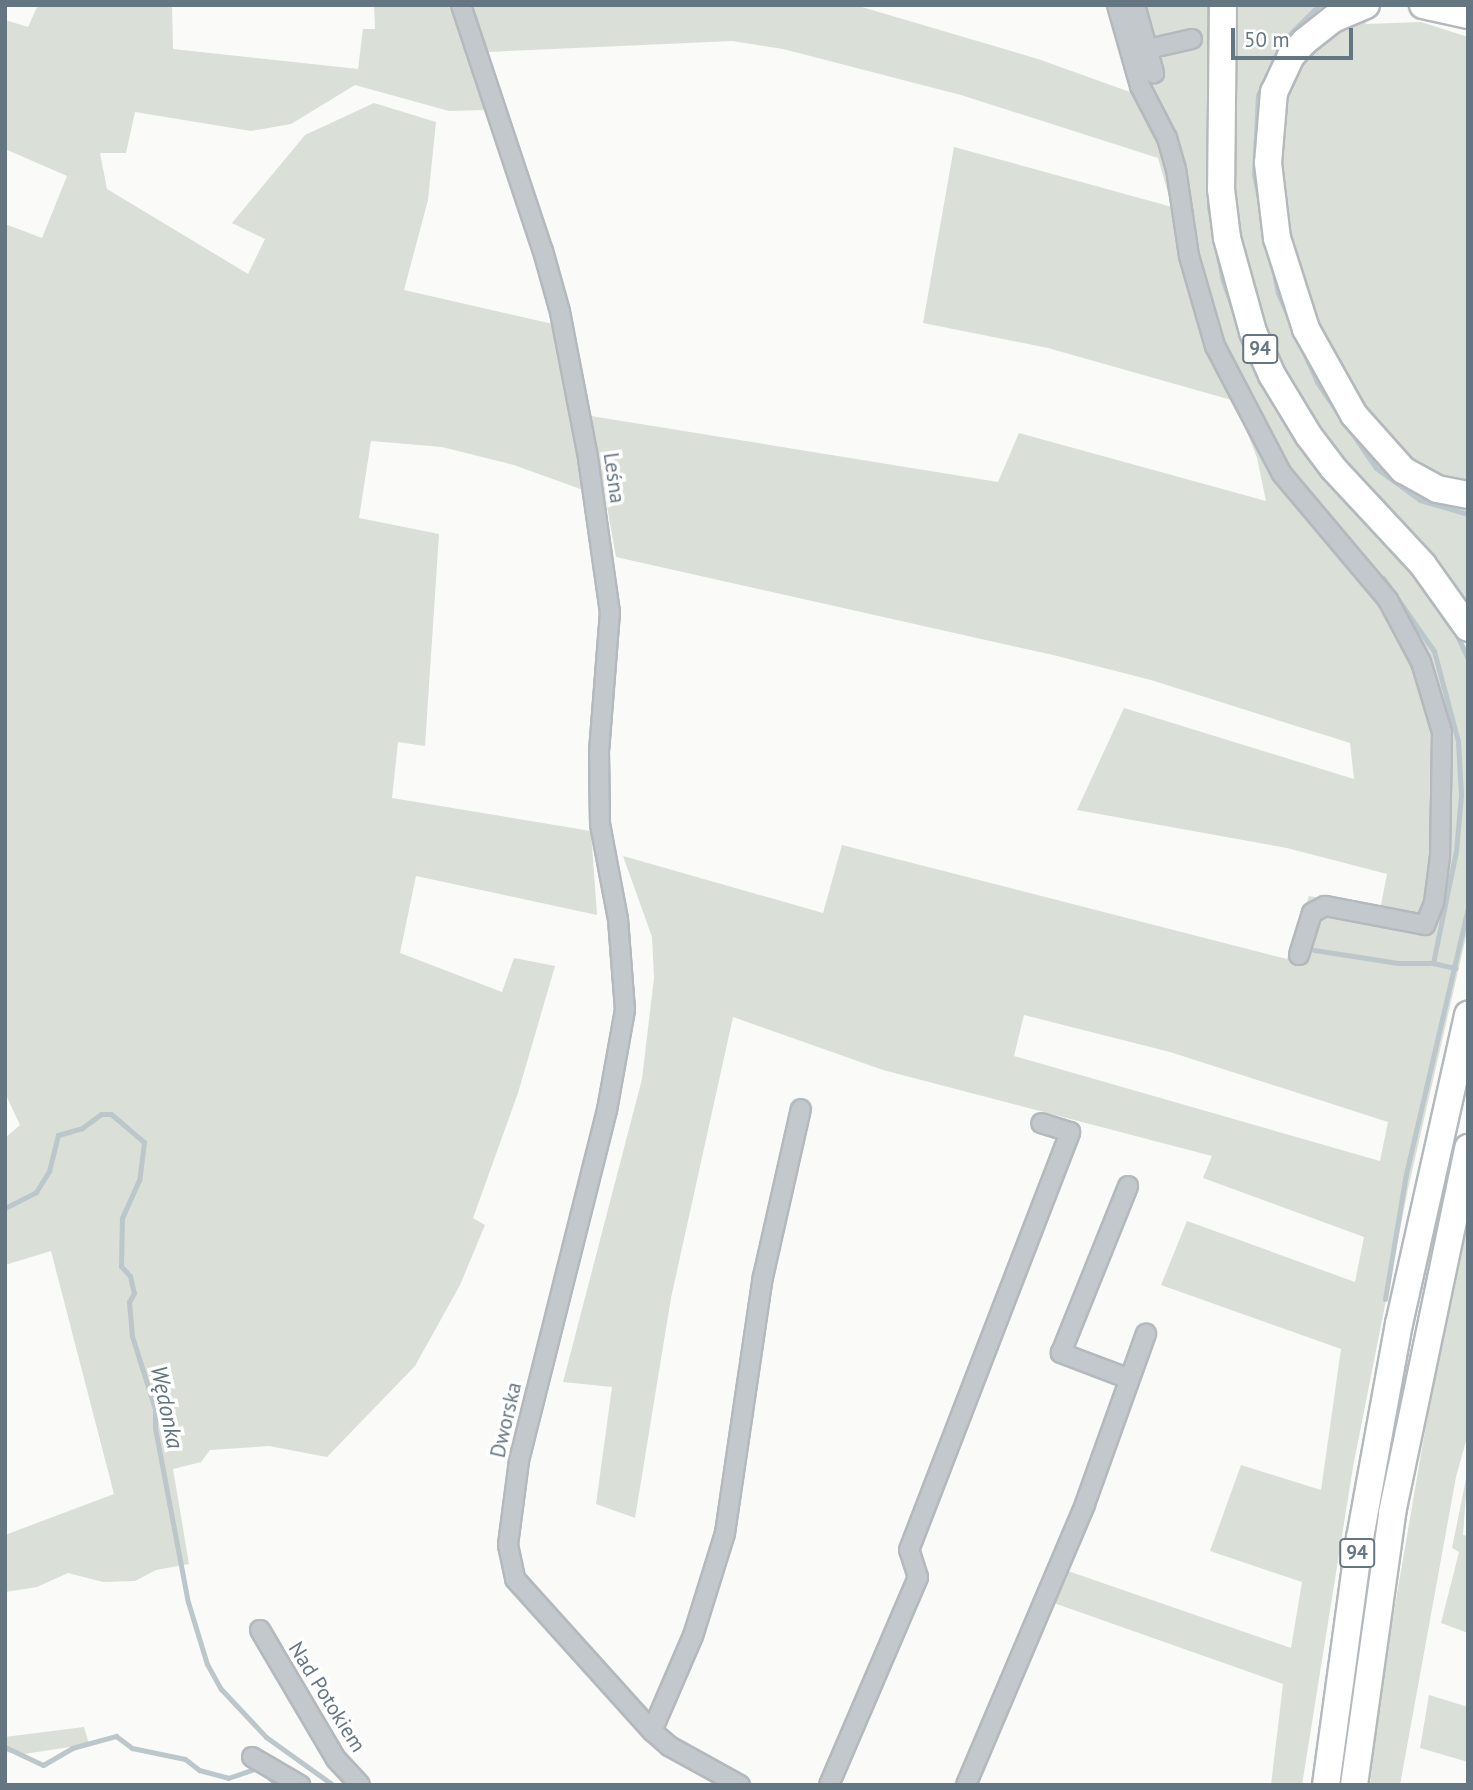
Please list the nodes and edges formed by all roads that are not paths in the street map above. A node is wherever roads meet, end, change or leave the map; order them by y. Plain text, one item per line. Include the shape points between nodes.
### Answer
1 (461, 5) edge
2 (1117, 5) edge
3 (1135, 5) edge
4 (1223, 5) edge
5 (1366, 5) edge
6 (1423, 5) edge
7 (1468, 15) edge
8 (1192, 39) dead end
9 (1147, 49) junction
10 (1154, 73) dead end
11 (1468, 495) edge
12 (1468, 628) edge
13 (1298, 955) dead end
14 (622, 971) joint
15 (1468, 1015) edge
16 (801, 1108) dead end
17 (1041, 1123) dead end
18 (1468, 1148) edge
19 (1128, 1186) dead end
20 (1146, 1334) dead end
21 (1128, 1378) junction
22 (260, 1630) dead end
23 (652, 1731) junction
24 (252, 1757) dead end
25 (300, 1785) edge
26 (360, 1785) edge
27 (740, 1785) edge
28 (829, 1785) edge
29 (966, 1785) edge
30 (1326, 1785) edge
31 (1354, 1785) edge

1 - 14 street, Leśna via 547,263 589,458 610,612 599,752 600,824 618,919
2 - 13 street via 1140,86 1167,138 1176,169 1189,256 1214,346 1282,474 1388,600 1421,662 1442,732 1444,808 1434,903 1426,933 1325,906 1312,913
3 - 9 street
4 - 12 highway, 94 via 1221,188 1235,274 1253,332 1272,375 1309,436 1423,565
5 - 11 highway via 1333,19 1311,35 1292,56 1274,92 1268,151 1277,238 1306,329 1354,415 1403,470 1437,489
6 - 7 highway
8 - 9 street
9 - 10 street
14 - 23 street, Dworska via 625,1010 620,1051 530,1415 507,1536 515,1579
15 - 30 highway, 94 via 1394,1346 1360,1538
16 - 23 street via 763,1277 725,1533 693,1636
17 - 28 street via 1070,1132 909,1550 918,1577
18 - 31 highway, 94 via 1392,1513
19 - 21 street via 1062,1353
20 - 21 street
21 - 29 street via 1085,1504
22 - 26 street, Nad Potokiem via 336,1759
23 - 27 street, Dworska via 669,1746
24 - 25 street

